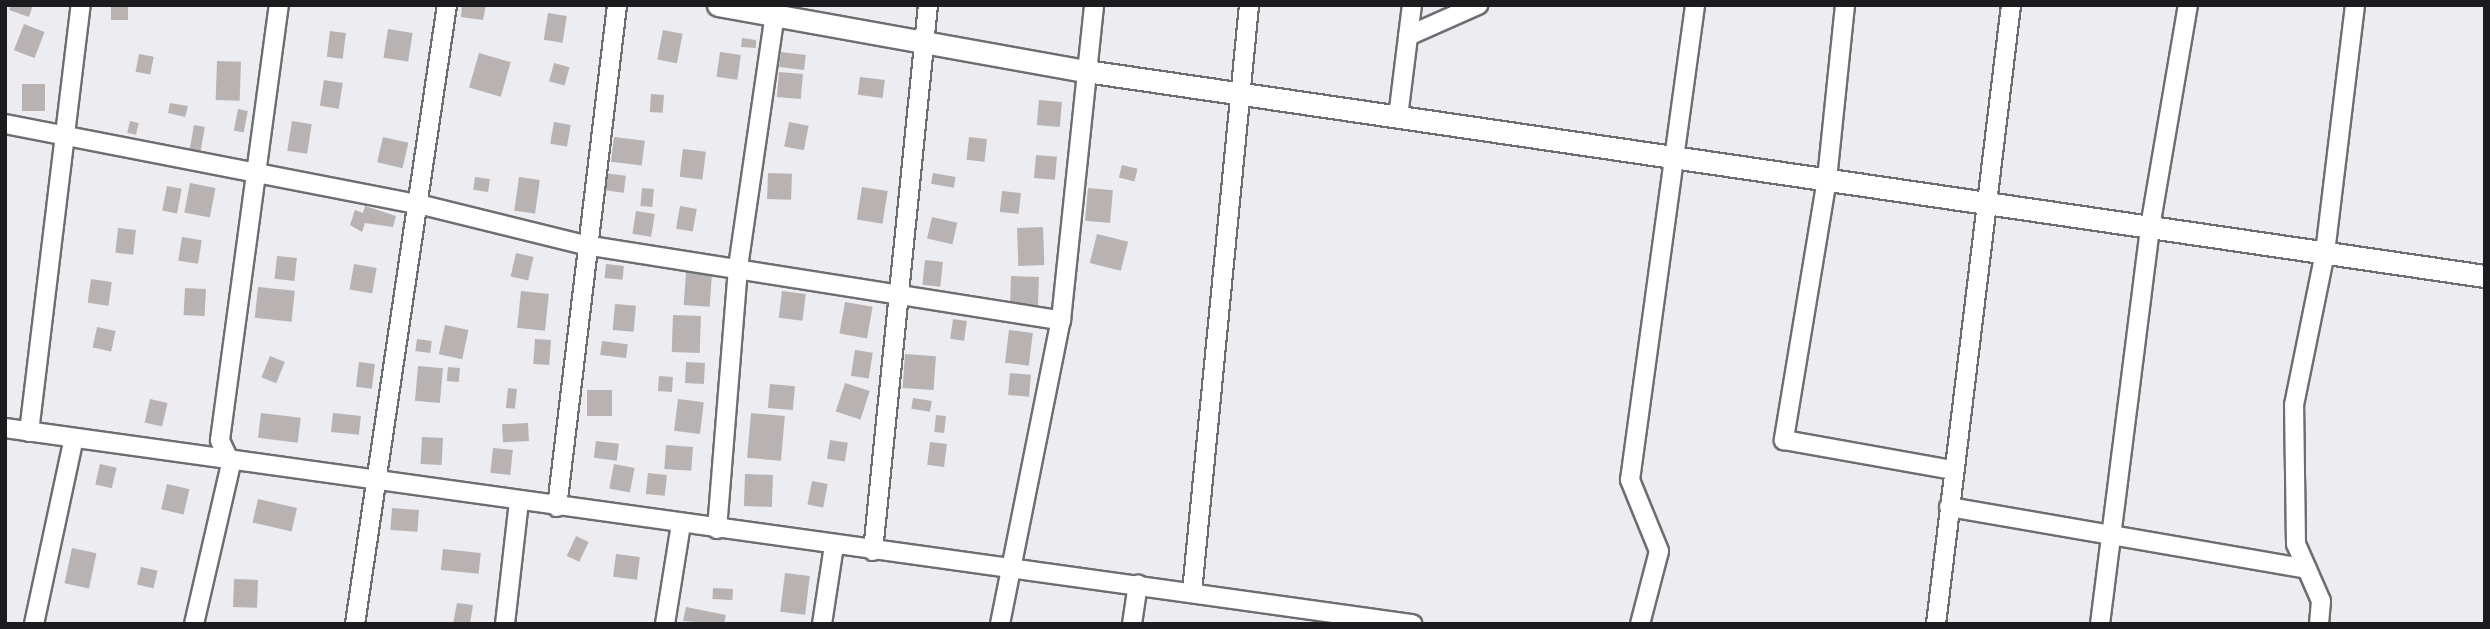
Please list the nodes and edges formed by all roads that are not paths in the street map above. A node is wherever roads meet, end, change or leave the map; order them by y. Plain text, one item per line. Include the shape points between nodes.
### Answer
1 (81, 5) edge
2 (279, 5) edge
3 (447, 5) edge
4 (617, 5) edge
5 (718, 5) edge
6 (928, 5) edge
7 (1094, 5) edge
8 (1249, 5) edge
9 (1412, 5) edge
10 (1478, 5) edge
11 (1695, 5) edge
12 (1845, 5) edge
13 (2011, 5) edge
14 (2188, 5) edge
15 (2355, 5) edge
16 (775, 10) edge
17 (1408, 36) junction
18 (922, 42) junction
19 (1086, 71) junction
20 (1241, 94) junction
21 (1398, 117) junction
22 (5, 124) edge
23 (62, 131) junction
24 (1674, 157) junction
25 (252, 174) junction
26 (1828, 179) junction
27 (1983, 202) junction
28 (418, 204) junction
29 (2150, 227) junction
30 (585, 245) junction
31 (2325, 253) junction
32 (738, 267) junction
33 (2485, 276) edge
34 (900, 293) junction
35 (1061, 320) junction
36 (5, 428) edge
37 (29, 432) junction
38 (74, 438) junction
39 (231, 464) junction
40 (1953, 470) junction
41 (376, 481) junction
42 (519, 502) junction
43 (557, 507) junction
44 (1949, 507) junction
45 (681, 524) junction
46 (717, 529) junction
47 (2111, 539) junction
48 (834, 545) junction
49 (873, 551) junction
50 (1015, 567) junction
51 (2307, 569) junction
52 (1138, 584) junction
53 (1192, 592) junction
54 (1295, 615) edge
55 (34, 624) edge
56 (194, 624) edge
57 (355, 624) edge
58 (505, 624) edge
59 (665, 624) edge
60 (822, 624) edge
61 (1000, 624) edge
62 (1132, 624) edge
63 (1412, 624) edge
64 (1640, 624) edge
65 (1936, 624) edge
66 (2100, 624) edge
67 (2319, 624) edge

1 - 23 street
2 - 25 street
3 - 28 street
4 - 30 street
5 - 16 street
6 - 18 street
7 - 19 street
8 - 20 street
9 - 17 street
10 - 17 street
11 - 24 street
12 - 26 street
13 - 27 street
14 - 29 street
15 - 31 street
16 - 18 street
16 - 32 street
17 - 21 street
18 - 19 street
18 - 34 street
19 - 20 street
19 - 35 street
20 - 21 street
20 - 53 street
21 - 24 street
22 - 23 street
23 - 25 street
23 - 37 street
24 - 26 street
24 - 64 street via 1630,480 1659,551
25 - 28 street
25 - 39 street via 220,440
26 - 27 street
26 - 40 street via 1784,440
27 - 29 street
27 - 40 street
28 - 30 street
28 - 41 street
29 - 31 street
29 - 47 street
30 - 32 street
30 - 43 street
31 - 33 street
31 - 51 street via 2294,405 2296,544
32 - 34 street
32 - 46 street
34 - 35 street
34 - 49 street
35 - 50 street
36 - 37 street
37 - 38 street
38 - 39 street
38 - 55 street
39 - 41 street
39 - 56 street
40 - 44 street
41 - 42 street
41 - 57 street
42 - 43 street
42 - 58 street
43 - 45 street
44 - 47 street
44 - 65 street
45 - 46 street
45 - 59 street
46 - 48 street
47 - 51 street
47 - 66 street
48 - 49 street
48 - 60 street
49 - 50 street
50 - 52 street
50 - 61 street
51 - 67 street via 2321,601
52 - 53 street
52 - 62 street
53 - 54 street
54 - 63 street

